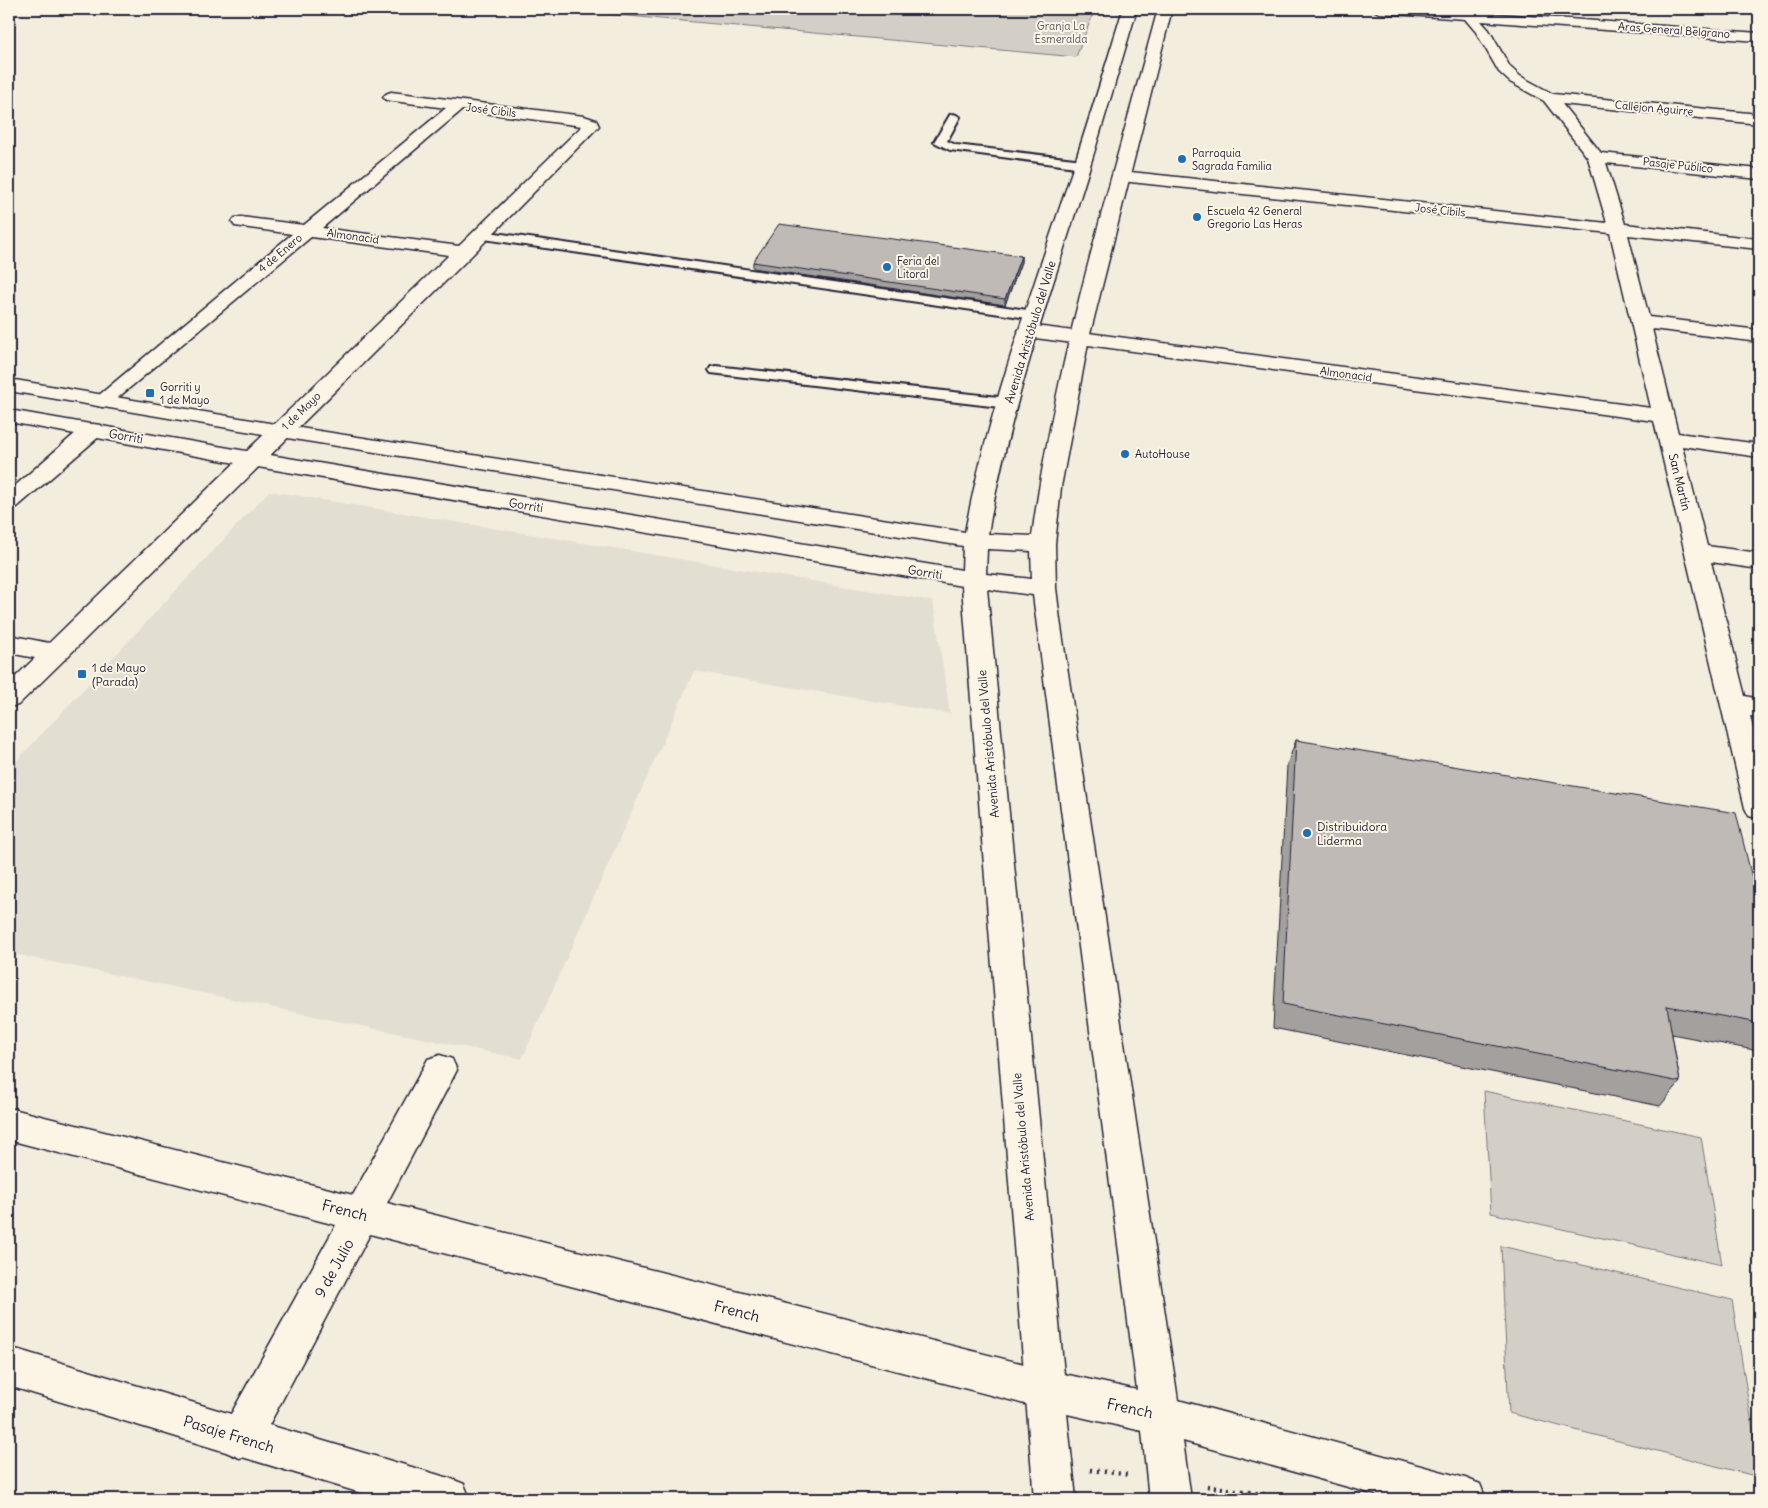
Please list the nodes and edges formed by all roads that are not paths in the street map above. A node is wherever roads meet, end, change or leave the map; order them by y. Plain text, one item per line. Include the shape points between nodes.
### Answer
1 (1130, 9) edge
2 (1165, 9) edge
3 (1379, 9) edge
4 (1490, 13) edge
5 (1469, 16) junction
6 (1672, 16) dead end
7 (1678, 30) junction
8 (1759, 37) edge
9 (391, 97) dead end
10 (1549, 98) junction
11 (458, 106) junction
12 (954, 117) dead end
13 (1759, 118) edge
14 (590, 123) joint
15 (1596, 157) junction
16 (1083, 164) junction
17 (1759, 174) edge
18 (1121, 176) junction
19 (241, 222) dead end
20 (1618, 229) junction
21 (308, 230) junction
22 (482, 234) junction
23 (1759, 244) edge
24 (465, 252) junction
25 (1641, 322) junction
26 (1031, 323) junction
27 (1759, 336) edge
28 (1079, 338) junction
29 (716, 370) dead end
30 (9, 386) edge
31 (102, 401) junction
32 (1008, 403) junction
33 (9, 416) edge
34 (1667, 427) junction
35 (93, 430) junction
36 (280, 431) junction
37 (1759, 450) edge
38 (252, 459) junction
39 (9, 502) edge
40 (975, 541) junction
41 (1043, 544) junction
42 (1697, 552) junction
43 (1759, 560) edge
44 (974, 580) junction
45 (1044, 588) junction
46 (9, 644) edge
47 (56, 653) junction
48 (9, 698) edge
49 (1747, 706) edge
50 (1759, 808) edge
51 (440, 1070) dead end
52 (9, 1124) edge
53 (363, 1215) junction
54 (9, 1367) edge
55 (1044, 1389) junction
56 (1160, 1415) junction
57 (240, 1438) junction
58 (449, 1499) edge
59 (1055, 1499) edge
60 (1170, 1499) edge
61 (1465, 1499) edge

1 - 16 street, Avenida Aristóbulo del Valle
2 - 18 street
3 - 5 street, Aras General Belgrano
4 - 5 street, Aras General Belgrano
4 - 7 street, Aras General Belgrano
5 - 10 street via 1482,30 1504,69
6 - 7 street
7 - 8 street, Aras General Belgrano
9 - 11 street, José Cibils
10 - 13 street, Callejon Aguirre
10 - 15 street
11 - 14 street, José Cibils
11 - 21 street, 4 de Enero
12 - 16 lane via 940,142 944,145
14 - 22 street, 1 de Mayo via 591,126
15 - 17 street, Pasaje Publico
15 - 20 street, San Martín
16 - 26 street, Avenida Aristóbulo del Valle
18 - 20 street, José Cibils
18 - 28 street
19 - 21 street, Almonacid
20 - 23 street, José Cibils
20 - 25 street, San Martín
21 - 24 street, Almonacid
21 - 31 street, 4 de Enero
22 - 24 street, 1 de Mayo
22 - 26 lane
24 - 36 street, 1 de Mayo
25 - 27 street
25 - 34 street, San Martín
26 - 28 street, Almonacid
26 - 32 street, Avenida Aristóbulo del Valle
28 - 34 street, Almonacid
28 - 41 street via 1050,486
29 - 32 lane
30 - 31 street
31 - 36 street
32 - 40 street, Avenida Aristóbulo del Valle via 986,480
33 - 35 street, Gorriti
34 - 37 street, Almonacid
34 - 42 street, San Martín
35 - 38 street, Gorriti
35 - 39 street
36 - 38 street, 1 de Mayo
36 - 40 street
38 - 44 street, Gorriti
38 - 47 street, 1 de Mayo
40 - 41 street
40 - 44 street, Avenida Aristóbulo del Valle
41 - 45 street
42 - 43 street
42 - 49 street, San Martín
44 - 45 street, Gorriti
44 - 55 street, Avenida Aristóbulo del Valle
45 - 56 street
46 - 47 street
47 - 48 street, 1 de Mayo
49 - 50 street, San Martín
51 - 53 street, 9 de Julio
52 - 53 street, French
53 - 55 street, French
53 - 57 street, 9 de Julio
54 - 57 street, Pasaje French
55 - 56 street, French
55 - 59 street, Avenida Aristóbulo del Valle
56 - 60 street
56 - 61 street, French
57 - 58 street, Pasaje French

